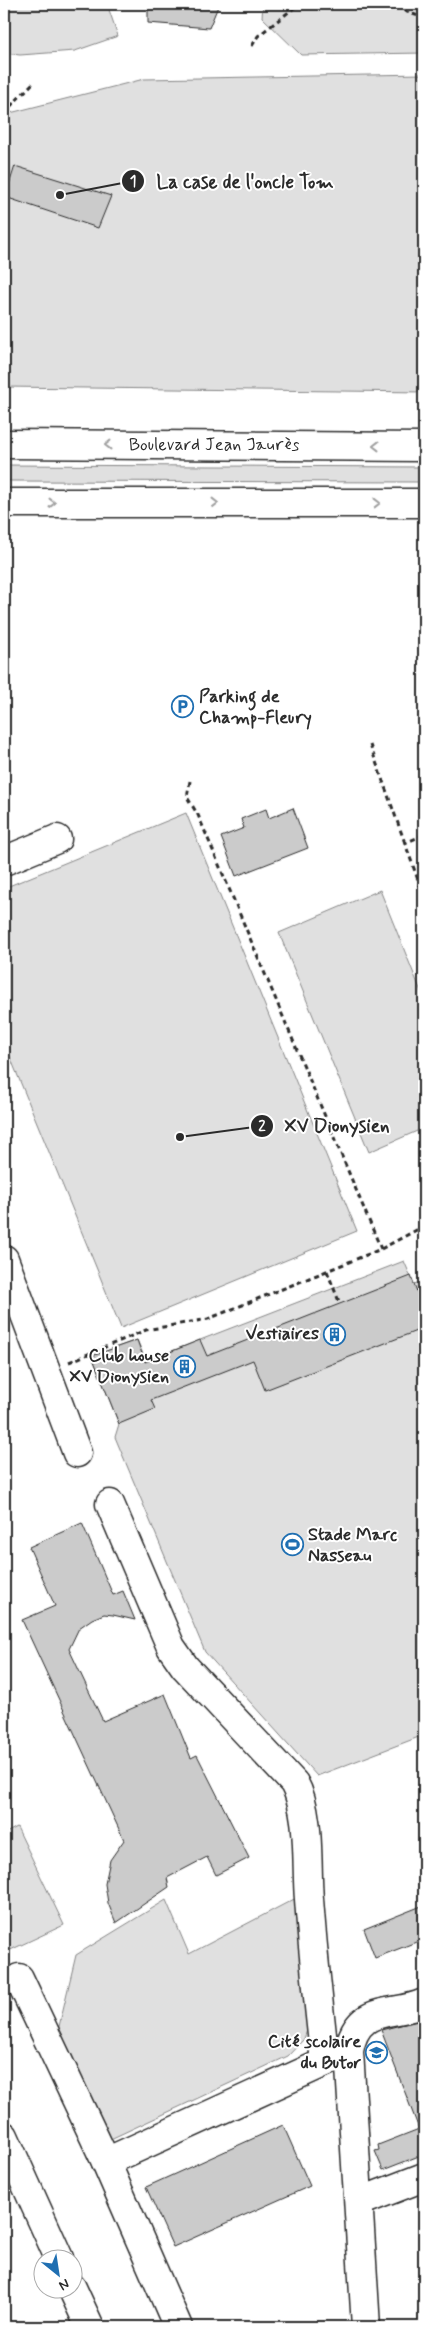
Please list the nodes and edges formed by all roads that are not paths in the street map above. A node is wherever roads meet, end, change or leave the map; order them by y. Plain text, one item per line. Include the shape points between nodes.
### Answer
1 (4, 444) edge
2 (424, 447) edge
3 (424, 503) edge
4 (4, 504) edge
5 (57, 839) dead end
6 (4, 861) edge
7 (4, 1259) edge
8 (77, 1453) dead end
9 (110, 1504) dead end
10 (20, 1978) dead end
11 (424, 2003) edge
12 (349, 2051) junction
13 (324, 2062) junction
14 (4, 2136) edge
15 (106, 2162) junction
16 (424, 2177) edge
17 (359, 2202) junction
18 (54, 2248) edge
19 (76, 2298) edge
20 (89, 2327) edge
21 (178, 2327) edge
22 (366, 2327) edge

2 -> 1 main road, Boulevard Jean Jaurès
4 -> 3 main road
5 - 6 main road
7 - 8 main road
9 - 13 main road via 171,1648 294,1783 300,1794
10 - 15 main road
11 - 12 main road via 372,2015 352,2036
12 - 13 main road
12 - 17 main road
13 - 15 main road
14 - 18 main road
15 - 21 main road
16 - 17 main road
17 - 22 main road
19 - 20 main road

